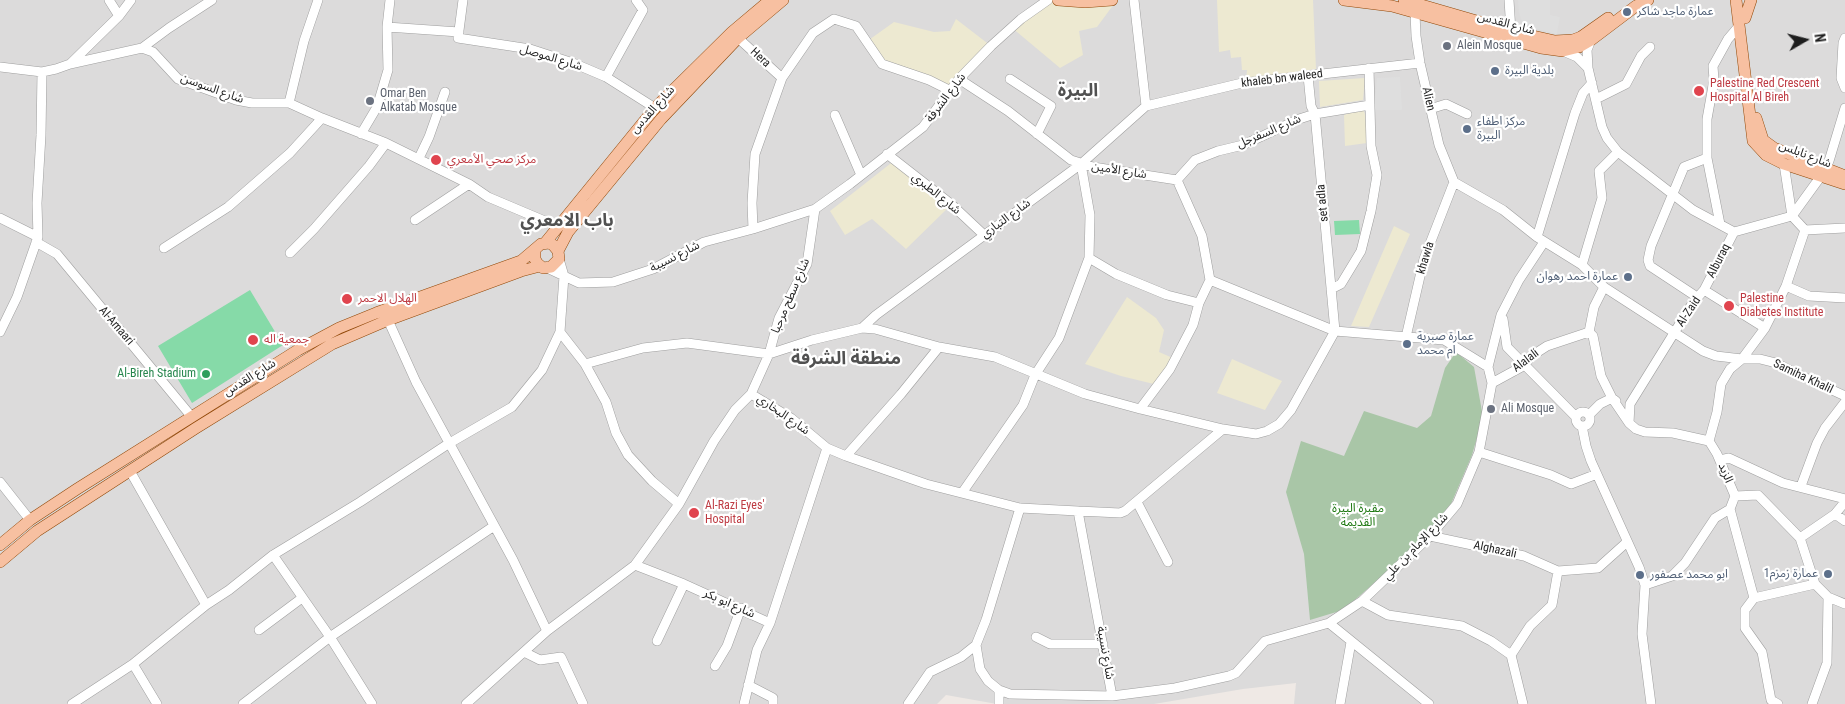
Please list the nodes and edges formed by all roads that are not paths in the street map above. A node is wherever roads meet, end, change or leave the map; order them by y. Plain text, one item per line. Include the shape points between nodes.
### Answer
1 (109, 0) edge
2 (131, 0) edge
3 (212, 0) edge
4 (318, 0) edge
5 (390, 0) edge
6 (463, 0) edge
7 (636, 0) edge
8 (770, 0) edge
9 (783, 0) edge
10 (1035, 0) edge
11 (1048, 0) edge
12 (1058, 0) edge
13 (1112, 0) edge
14 (1134, 0) edge
15 (1344, 0) edge
16 (1404, 0) edge
17 (1509, 0) edge
18 (1634, 0) edge
19 (1648, 0) edge
20 (1726, 0) edge
21 (1736, 0) edge
22 (1742, 0) edge
23 (1751, 0) edge
24 (1415, 8) junction
25 (119, 16) junction
26 (1021, 19) junction
27 (1742, 22) junction
28 (387, 27) junction
29 (459, 32) junction
30 (735, 35) junction
31 (1510, 35) junction
32 (1845, 38) edge
33 (1591, 40) junction
34 (1650, 47) dead end
35 (142, 48) junction
36 (1563, 51) junction
37 (1420, 63) junction
38 (70, 64) junction
39 (0, 67) edge
40 (1369, 68) junction
41 (1588, 68) junction
42 (42, 72) junction
43 (1308, 76) junction
44 (606, 77) junction
45 (782, 78) junction
46 (959, 78) junction
47 (1010, 79) dead end
48 (1592, 83) junction
49 (1845, 88) edge
50 (949, 90) junction
51 (445, 92) dead end
52 (1596, 99) junction
53 (289, 103) junction
54 (1370, 105) junction
55 (1146, 106) junction
56 (655, 108) junction
57 (1430, 108) junction
58 (1845, 108) edge
59 (1315, 114) junction
60 (1467, 114) dead end
61 (835, 115) dead end
62 (322, 118) junction
63 (361, 134) junction
64 (1038, 134) junction
65 (386, 143) junction
66 (1618, 152) junction
67 (887, 154) junction
68 (419, 158) junction
69 (1707, 158) junction
70 (1081, 164) junction
71 (1784, 164) junction
72 (1822, 170) junction
73 (861, 175) junction
74 (1845, 176) edge
75 (1177, 180) junction
76 (1454, 182) junction
77 (469, 184) junction
78 (1845, 184) edge
79 (1672, 194) junction
80 (1790, 203) junction
81 (814, 208) junction
82 (1792, 214) junction
83 (0, 218) edge
84 (1777, 219) junction
85 (415, 220) dead end
86 (1720, 224) junction
87 (559, 227) junction
88 (1802, 227) junction
89 (1845, 228) edge
90 (753, 229) junction
91 (1734, 232) junction
92 (984, 235) junction
93 (37, 240) junction
94 (1540, 240) junction
95 (545, 243) junction
96 (164, 248) dead end
97 (535, 251) junction
98 (290, 253) dead end
99 (558, 255) junction
100 (1089, 258) junction
101 (1582, 265) junction
102 (544, 267) junction
103 (564, 276) junction
104 (1210, 280) junction
105 (1786, 286) junction
106 (1604, 287) junction
107 (1331, 289) junction
108 (1704, 290) junction
109 (1697, 297) junction
110 (1845, 298) edge
111 (1199, 303) junction
112 (1502, 315) junction
113 (388, 320) junction
114 (862, 328) junction
115 (1765, 328) junction
116 (1335, 331) junction
117 (0, 332) edge
118 (560, 332) junction
119 (1589, 332) junction
120 (1675, 332) junction
121 (1406, 336) junction
122 (938, 347) junction
123 (769, 354) junction
124 (1742, 359) junction
125 (1760, 359) joint
126 (585, 364) junction
127 (1525, 365) junction
128 (1488, 367) junction
129 (1035, 375) junction
130 (1492, 383) junction
131 (751, 394) junction
132 (1845, 396) edge
133 (1612, 398) junction
134 (1845, 402) edge
135 (1630, 404) junction
136 (1140, 410) junction
137 (1589, 415) junction
138 (191, 416) junction
139 (1576, 418) junction
140 (1629, 423) junction
141 (1582, 426) junction
142 (1223, 429) junction
143 (1709, 441) junction
144 (448, 444) junction
145 (827, 448) junction
146 (1479, 452) junction
147 (846, 456) junction
148 (1720, 460) junction
149 (130, 471) junction
150 (1597, 474) junction
151 (0, 482) edge
152 (1801, 486) junction
153 (962, 493) junction
154 (1735, 496) junction
155 (1845, 501) edge
156 (1137, 502) junction
157 (679, 504) junction
158 (1020, 508) junction
159 (1730, 509) junction
160 (1078, 511) junction
161 (1835, 514) junction
162 (30, 520) junction
163 (1845, 521) edge
164 (494, 526) junction
165 (1430, 536) junction
166 (1800, 538) junction
167 (1627, 542) junction
168 (0, 545) edge
169 (273, 555) junction
170 (0, 562) edge
171 (1168, 562) dead end
172 (635, 566) junction
173 (1558, 571) junction
174 (684, 584) junction
175 (1814, 584) junction
176 (1645, 585) junction
177 (1828, 597) junction
178 (302, 598) junction
179 (1754, 598) junction
180 (1362, 601) junction
181 (1845, 604) edge
182 (206, 605) junction
183 (741, 608) junction
184 (770, 623) junction
185 (1329, 623) junction
186 (260, 630) dead end
187 (547, 631) junction
188 (330, 637) junction
189 (1036, 637) dead end
190 (657, 641) dead end
191 (1351, 642) junction
192 (1103, 644) junction
193 (976, 646) junction
194 (524, 652) junction
195 (1512, 655) junction
196 (132, 664) junction
197 (715, 666) dead end
198 (748, 685) junction
199 (999, 690) junction
200 (1112, 696) junction
201 (72, 704) edge
202 (157, 704) edge
203 (242, 704) edge
204 (372, 704) edge
205 (466, 704) edge
206 (583, 704) edge
207 (744, 704) edge
208 (773, 704) edge
209 (908, 704) edge
210 (999, 704) edge
211 (1340, 704) edge
212 (1429, 704) edge
213 (1523, 704) edge
214 (1651, 704) edge
215 (1778, 704) edge
216 (1812, 704) edge

1 - 25 street
2 - 25 street
3 - 35 street
4 - 53 street
5 - 28 street
6 - 29 street
7 - 44 street via 643,10
8 - 30 main road, شارع القدس
9 - 30 main road, شارع القدس
10 - 26 street
11 - 26 street, شارع الشرفة
12 - 13 main road
14 - 55 street
15 - 24 main road, شارع القدس
16 - 24 main road, شارع القدس
17 - 31 street
18 - 31 main road, شارع القدس via 1573,40
19 - 33 main road, شارع القدس
20 - 27 main road
21 - 27 main road, شارع نابلس
22 - 27 main road, شارع نابلس
23 - 27 main road
24 - 31 main road, شارع القدس
24 - 37 street, Alien
25 - 38 street
26 - 46 street, شارع الشرفة
27 - 69 street via 1712,66 1714,80 1707,119
27 - 71 main road, شارع نابلس via 1753,141 1766,155
27 - 72 main road, شارع نابلس via 1757,124 1763,140
28 - 29 street
28 - 63 street via 388,70 377,107
29 - 44 street, شارع الموصل via 458,38 530,49
30 - 45 street, Hera
30 - 56 main road, شارع القدس
30 - 99 main road, شارع القدس via 568,232
31 - 36 main road, شارع القدس via 1541,48
32 - 49 street via 1841,78
33 - 36 main road, شارع القدس
33 - 41 street via 1587,50
34 - 52 street via 1641,56 1626,84
35 - 38 street
35 - 53 street, شارع السوسن via 153,52 180,79 236,100
36 - 41 street via 1577,57
37 - 40 street, khaleb bn waleed
37 - 57 street, Alien
38 - 42 street
39 - 42 street
40 - 43 street, khaleb bn waleed
40 - 54 street
41 - 48 street
42 - 93 street
43 - 55 street, khaleb bn waleed via 1242,83
43 - 59 street, set adla
44 - 56 street
45 - 50 street via 813,33 834,19 856,26 882,64
45 - 90 street via 755,154
46 - 50 street, شارع الشرفة
46 - 64 street
47 - 64 street via 1051,106
48 - 52 street
48 - 94 street via 1583,93 1575,113
50 - 67 street, شارع الشرفة via 923,127
51 - 68 street
52 - 66 street via 1602,127
53 - 62 street
54 - 59 street, شارع السفرجل
54 - 107 street via 1371,146 1377,175 1371,211 1361,250 1341,284
55 - 70 street, شارع التباري
56 - 87 main road, شارع القدس
57 - 60 street via 1446,104
57 - 76 street, Alien via 1439,145
58 - 72 street
59 - 75 street, شارع السفرجل via 1242,145 1195,160
59 - 107 street, set adla
61 - 73 street
62 - 63 street
62 - 96 street via 290,153 228,207
63 - 65 street
64 - 70 street
65 - 68 street
65 - 98 street via 344,195
66 - 79 street
66 - 101 street via 1599,171 1602,198
67 - 73 street, شارع الشرفة
67 - 92 street, شارع الطبري via 951,204
68 - 77 street
69 - 79 street via 1684,167
69 - 86 street
70 - 75 street, شارع الأمين
70 - 92 street, شارع التباري
70 - 100 street, شارع الأمين via 1090,215
71 - 72 main road, شارع نابلس
71 - 80 street
72 - 74 main road, شارع نابلس
72 - 78 main road, شارع نابلس
72 - 82 street
73 - 81 street, شارع الشرفة
75 - 104 street via 1202,236
76 - 94 street via 1503,210
76 - 121 street, khawla via 1424,259
77 - 85 street
77 - 87 street via 488,196
79 - 86 street
79 - 109 street via 1648,260 1650,266
80 - 82 street
80 - 84 street via 1786,212
81 - 90 street, شارع نسيبة
81 - 123 street, شارع سطح مرحبا via 807,264 779,318
82 - 84 street, Alburaq
82 - 88 street
83 - 93 street, Al-Amaari
84 - 91 street, Alburaq
86 - 91 street
87 - 95 main road, شارع القدس
88 - 89 street
88 - 105 street
90 - 103 street, شارع نسيبة via 704,242 653,269 613,282 579,283
91 - 108 street, Alburaq
92 - 114 street, شارع التباري
93 - 117 street via 17,297
93 - 138 street, Al-Amaari via 57,254
94 - 101 street
94 - 112 street
95 - 97 main road
95 - 99 main road via 553,245
97 - 102 main road via 535,259
97 - 138 main road, شارع القدس via 521,261 338,328
99 - 102 main road via 554,265
99 - 103 street
100 - 111 street via 1116,274 1167,295
100 - 129 street, شارع الأمين via 1060,338
101 - 106 street
102 - 103 street, شارع نسيبة
102 - 113 main road, شارع القدس via 521,270
103 - 118 street
104 - 111 street
104 - 116 street
105 - 110 street via 1809,296
105 - 115 street
106 - 119 street via 1594,307
106 - 120 street
107 - 116 street, set adla
108 - 109 street, Al-Zaid
108 - 115 street, Al-Zaid
109 - 120 street, Al-Zaid
111 - 136 street via 1194,325 1170,369
112 - 127 street via 1507,347
112 - 128 street
113 - 144 street
113 - 149 main road, شارع القدس via 332,344
114 - 122 street
114 - 123 street
115 - 124 street
116 - 121 street
116 - 142 street via 1291,410 1279,424 1256,434
118 - 126 street
118 - 144 street via 542,370 512,407
119 - 127 street, Alalali via 1548,346 1530,357
119 - 133 street via 1593,336 1601,376
120 - 124 street, Al-Zaid via 1703,352
120 - 135 street
121 - 128 street via 1444,340
122 - 129 street via 995,357
122 - 147 street
123 - 126 street via 687,343 643,348
123 - 131 street, شارع البخاري
124 - 125 street, Al-Zaid
124 - 143 street via 1730,369 1722,384
125 - 132 street, Samiha Khalil via 1776,363
126 - 157 street via 606,402 616,433 628,455
127 - 130 street, Alalali
127 - 139 street
128 - 130 street
129 - 136 street
129 - 153 street via 1023,405
130 - 146 street, شارع الإمام بن علي
131 - 145 street, شارع البخاري via 791,418
131 - 157 street via 734,410
133 - 135 street
133 - 137 street
133 - 140 street
134 - 152 street via 1821,436
135 - 140 street
136 - 142 street
137 - 139 street via 1578,413
137 - 141 street via 1590,422
138 - 162 main road, شارع القدس
139 - 141 street
140 - 143 street via 1645,432 1673,433
141 - 150 street
142 - 156 street
143 - 148 street, الزيد
144 - 164 street
144 - 169 street
145 - 147 street, شارع البخاري
145 - 184 street
146 - 150 street via 1571,484
146 - 165 street, شارع الإمام بن علي via 1457,504
147 - 153 street, شارع البخاري
148 - 152 street via 1729,458 1783,482
148 - 154 street, الزيد
149 - 170 main road, شارع القدس via 37,531
149 - 182 street
150 - 167 street
151 - 162 street
152 - 155 street
153 - 158 street
154 - 159 street, الزيد
154 - 166 street via 1758,495
155 - 161 street
156 - 160 street via 1120,513
156 - 171 street
157 - 172 street
158 - 160 street
158 - 193 street
159 - 176 street, الزيد via 1716,518 1672,576
159 - 179 street
160 - 192 street, شارع نسيبة
161 - 163 street
161 - 166 street
162 - 168 main road, شارع القدس
164 - 187 street
164 - 188 street
165 - 173 street, Alghazali via 1524,556
165 - 180 street, شارع الإمام بن علي
166 - 175 street
167 - 173 street via 1598,568
167 - 176 street
169 - 178 street
169 - 182 street
172 - 174 street, شارع ابو بكر
172 - 187 street
173 - 195 street via 1552,605 1530,626
174 - 183 street, شارع ابو بكر
174 - 190 street
175 - 177 street
175 - 179 street
176 - 214 street via 1642,634
177 - 181 street
177 - 216 street via 1827,663
178 - 186 street
178 - 188 street
179 - 215 street via 1745,610 1745,628 1762,652 1771,700
180 - 185 street, شارع الإمام بن علي
180 - 195 street via 1388,615 1462,626
182 - 196 street
183 - 184 street, شارع ابو بكر
183 - 197 street via 727,646
184 - 198 street, شارع ابو بكر via 757,650
185 - 191 street
185 - 200 street, شارع الإمام بن علي via 1265,641 1236,673 1229,676 1175,688
187 - 194 street
188 - 203 street
188 - 204 street
189 - 192 street via 1050,644
191 - 211 street
191 - 212 street
192 - 200 street, شارع نسيبة
193 - 199 street via 980,669
193 - 209 street via 930,672
194 - 205 street
194 - 206 street via 540,660 561,657
195 - 213 street
196 - 201 street
196 - 202 street
198 - 207 street, شارع ابو بكر
198 - 208 street via 773,698
199 - 200 street, شارع نسيبة via 1010,694
199 - 210 street

